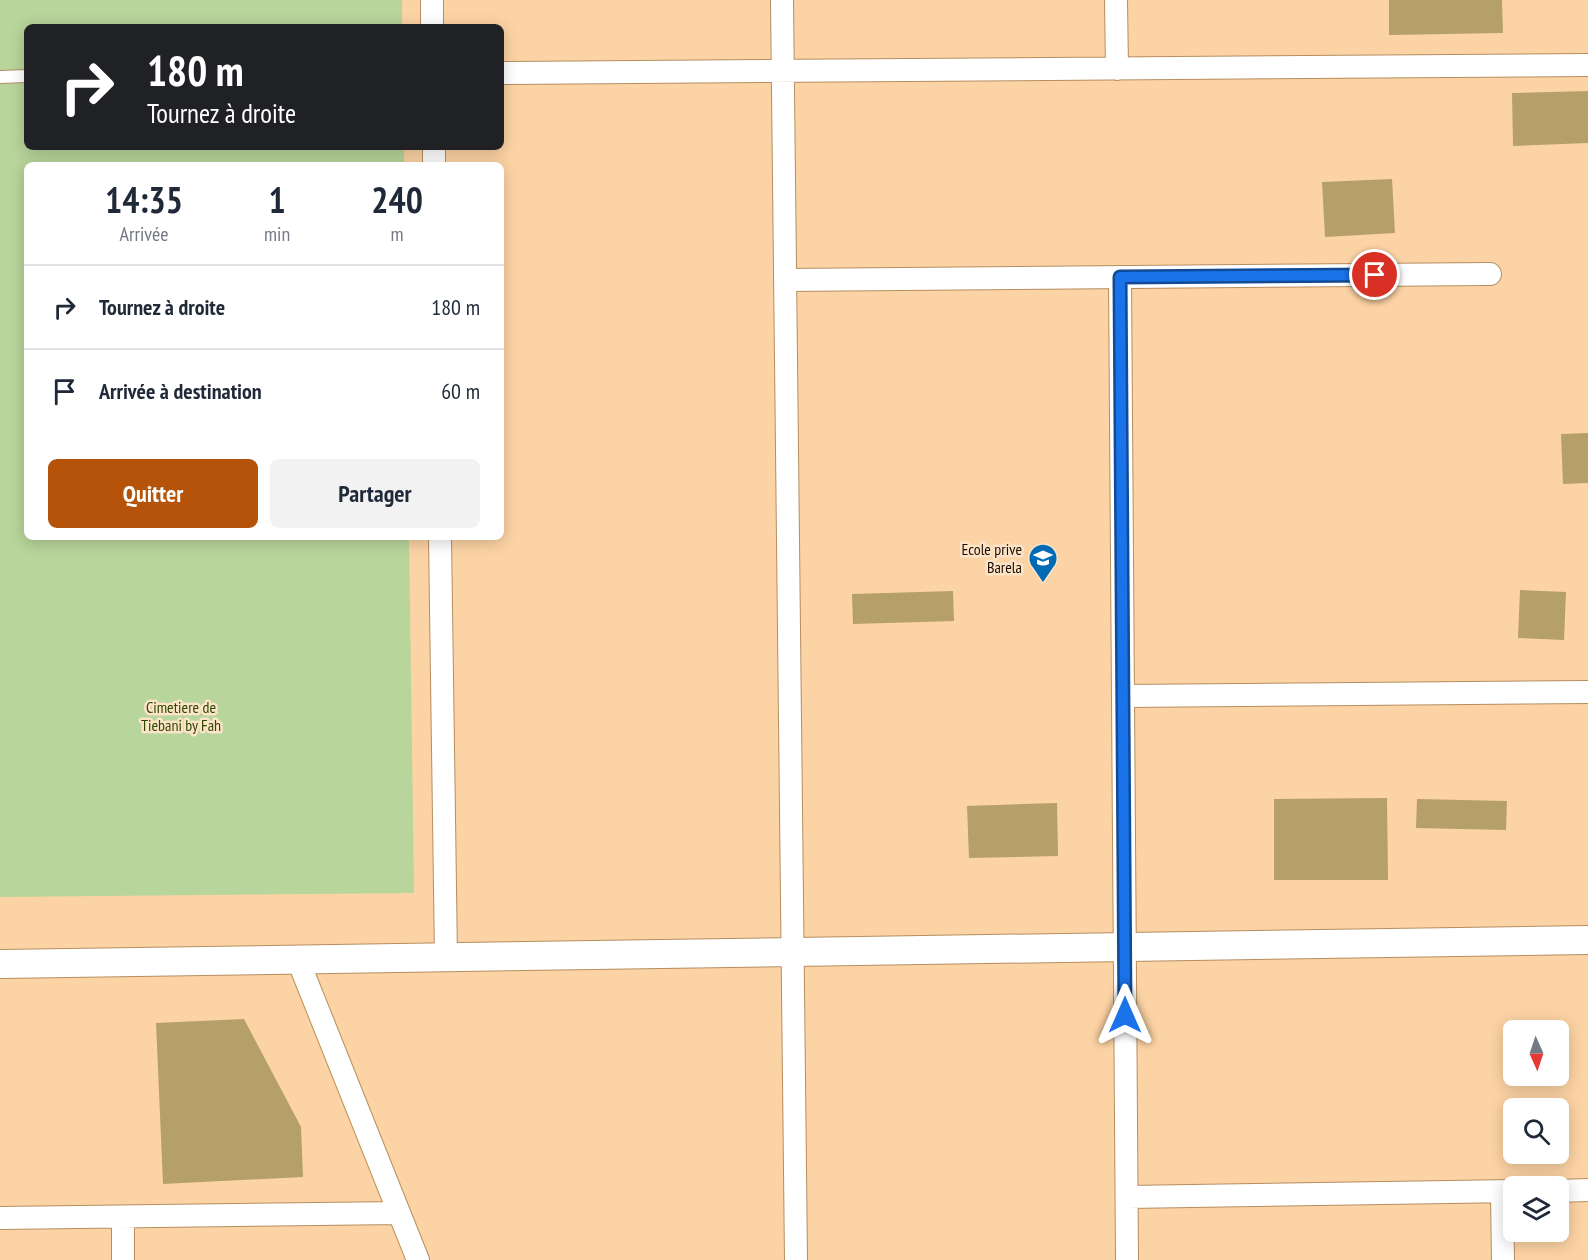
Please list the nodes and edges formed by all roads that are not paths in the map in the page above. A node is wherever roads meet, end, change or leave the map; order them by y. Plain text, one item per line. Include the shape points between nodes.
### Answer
1 (432, 0) edge
2 (782, 0) edge
3 (1116, 0) edge
4 (432, 24) edge
5 (1588, 65) edge
6 (1117, 69) junction
7 (782, 71) junction
8 (504, 73) edge
9 (24, 76) edge
10 (0, 77) edge
11 (1491, 274) dead end
12 (1120, 277) junction
13 (785, 280) junction
14 (440, 540) edge
15 (1588, 692) edge
16 (1123, 696) junction
17 (1588, 940) edge
18 (1125, 947) junction
19 (793, 952) junction
20 (446, 958) junction
21 (298, 960) junction
22 (0, 964) edge
23 (1588, 1190) edge
24 (1569, 1191) edge
25 (1503, 1192) edge
26 (1127, 1197) junction
27 (399, 1213) junction
28 (123, 1217) junction
29 (0, 1218) edge
30 (1504, 1242) edge
31 (123, 1260) edge
32 (418, 1260) edge
33 (796, 1260) edge
34 (1127, 1260) edge
35 (1503, 1260) edge

1 - 4 street
2 - 7 street
3 - 6 street
5 - 6 street
6 - 7 street
7 - 8 street
7 - 13 street
9 - 10 lane
11 - 12 street
12 - 13 street
12 - 16 street
13 - 19 street
14 - 20 street
15 - 16 street
16 - 18 street
17 - 18 street
18 - 19 street
18 - 26 street
19 - 20 street
19 - 33 street
20 - 21 street
21 - 22 street
21 - 27 street
23 - 24 street
25 - 26 street
26 - 34 street
27 - 28 street
27 - 32 street
28 - 29 street
28 - 31 street
30 - 35 street

